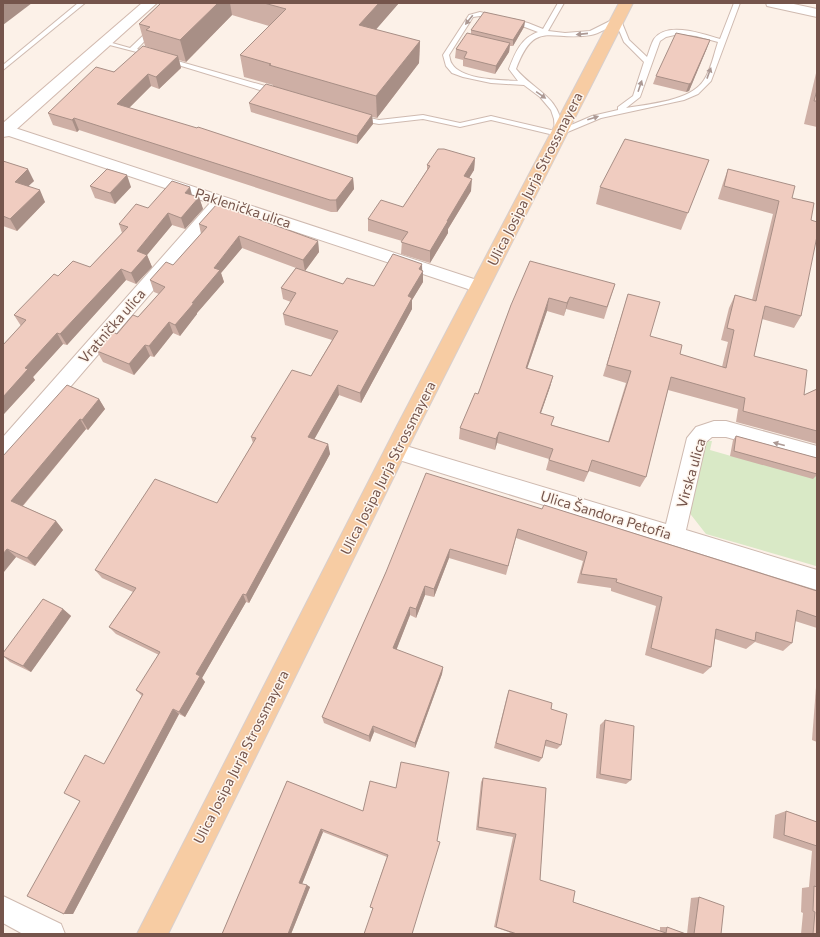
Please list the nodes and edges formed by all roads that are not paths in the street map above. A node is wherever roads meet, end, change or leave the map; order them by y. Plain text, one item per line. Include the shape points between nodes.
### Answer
1 (82, 3) edge
2 (150, 3) edge
3 (561, 3) edge
4 (626, 3) edge
5 (737, 3) edge
6 (772, 3) edge
7 (817, 13) edge
8 (618, 19) junction
9 (159, 24) edge
10 (544, 32) junction
11 (457, 36) junction
12 (465, 38) edge
13 (721, 41) junction
14 (105, 43) junction
15 (132, 50) junction
16 (511, 50) edge
17 (519, 51) junction
18 (648, 62) junction
19 (3, 68) edge
20 (525, 83) junction
21 (285, 95) edge
22 (614, 113) junction
23 (352, 115) edge
24 (4, 131) edge
25 (558, 134) junction
26 (221, 201) junction
27 (480, 287) junction
28 (3, 451) edge
29 (396, 451) junction
30 (817, 454) edge
31 (674, 536) junction
32 (817, 580) edge
33 (3, 909) edge
34 (51, 934) edge
35 (152, 934) edge

1 - 19 lane
2 - 14 street
3 - 10 lane
4 - 8 main road, Ulica Josipa Jurja Strossmayera
5 - 13 lane
6 - 7 street
8 -> 10 lane via 591,33 565,35
8 - 18 lane via 626,41
8 - 25 main road, Ulica Josipa Jurja Strossmayera
9 - 15 lane
10 -> 11 lane via 526,24 476,14 471,16
10 - 17 lane via 533,36
11 - 12 lane
11 - 20 lane via 446,55 449,67 456,72 497,83
13 - 18 lane via 683,32 668,33 657,40
22 -> 13 lane via 691,95 700,89 707,81
14 - 15 lane
14 - 24 street
15 - 21 lane
16 - 17 lane
17 - 20 lane via 512,69
22 -> 18 lane via 636,97
20 -> 25 lane via 551,103 559,119
25 -> 22 lane via 588,120
23 - 25 lane via 379,122 423,117 454,125 491,118
24 - 26 street, Paklenička ulica
25 - 27 main road, Ulica Josipa Jurja Strossmayera
26 - 27 street, Paklenička ulica
26 - 28 street, Vratnička ulica
27 - 29 main road, Ulica Josipa Jurja Strossmayera
29 - 31 street, Ulica Šandora Petofia
29 - 35 main road, Ulica Josipa Jurja Strossmayera
30 -> 31 street, Virska ulica via 726,429 711,428 702,432 697,438
31 - 32 street, Ulica Šandora Petofia
33 - 34 street

